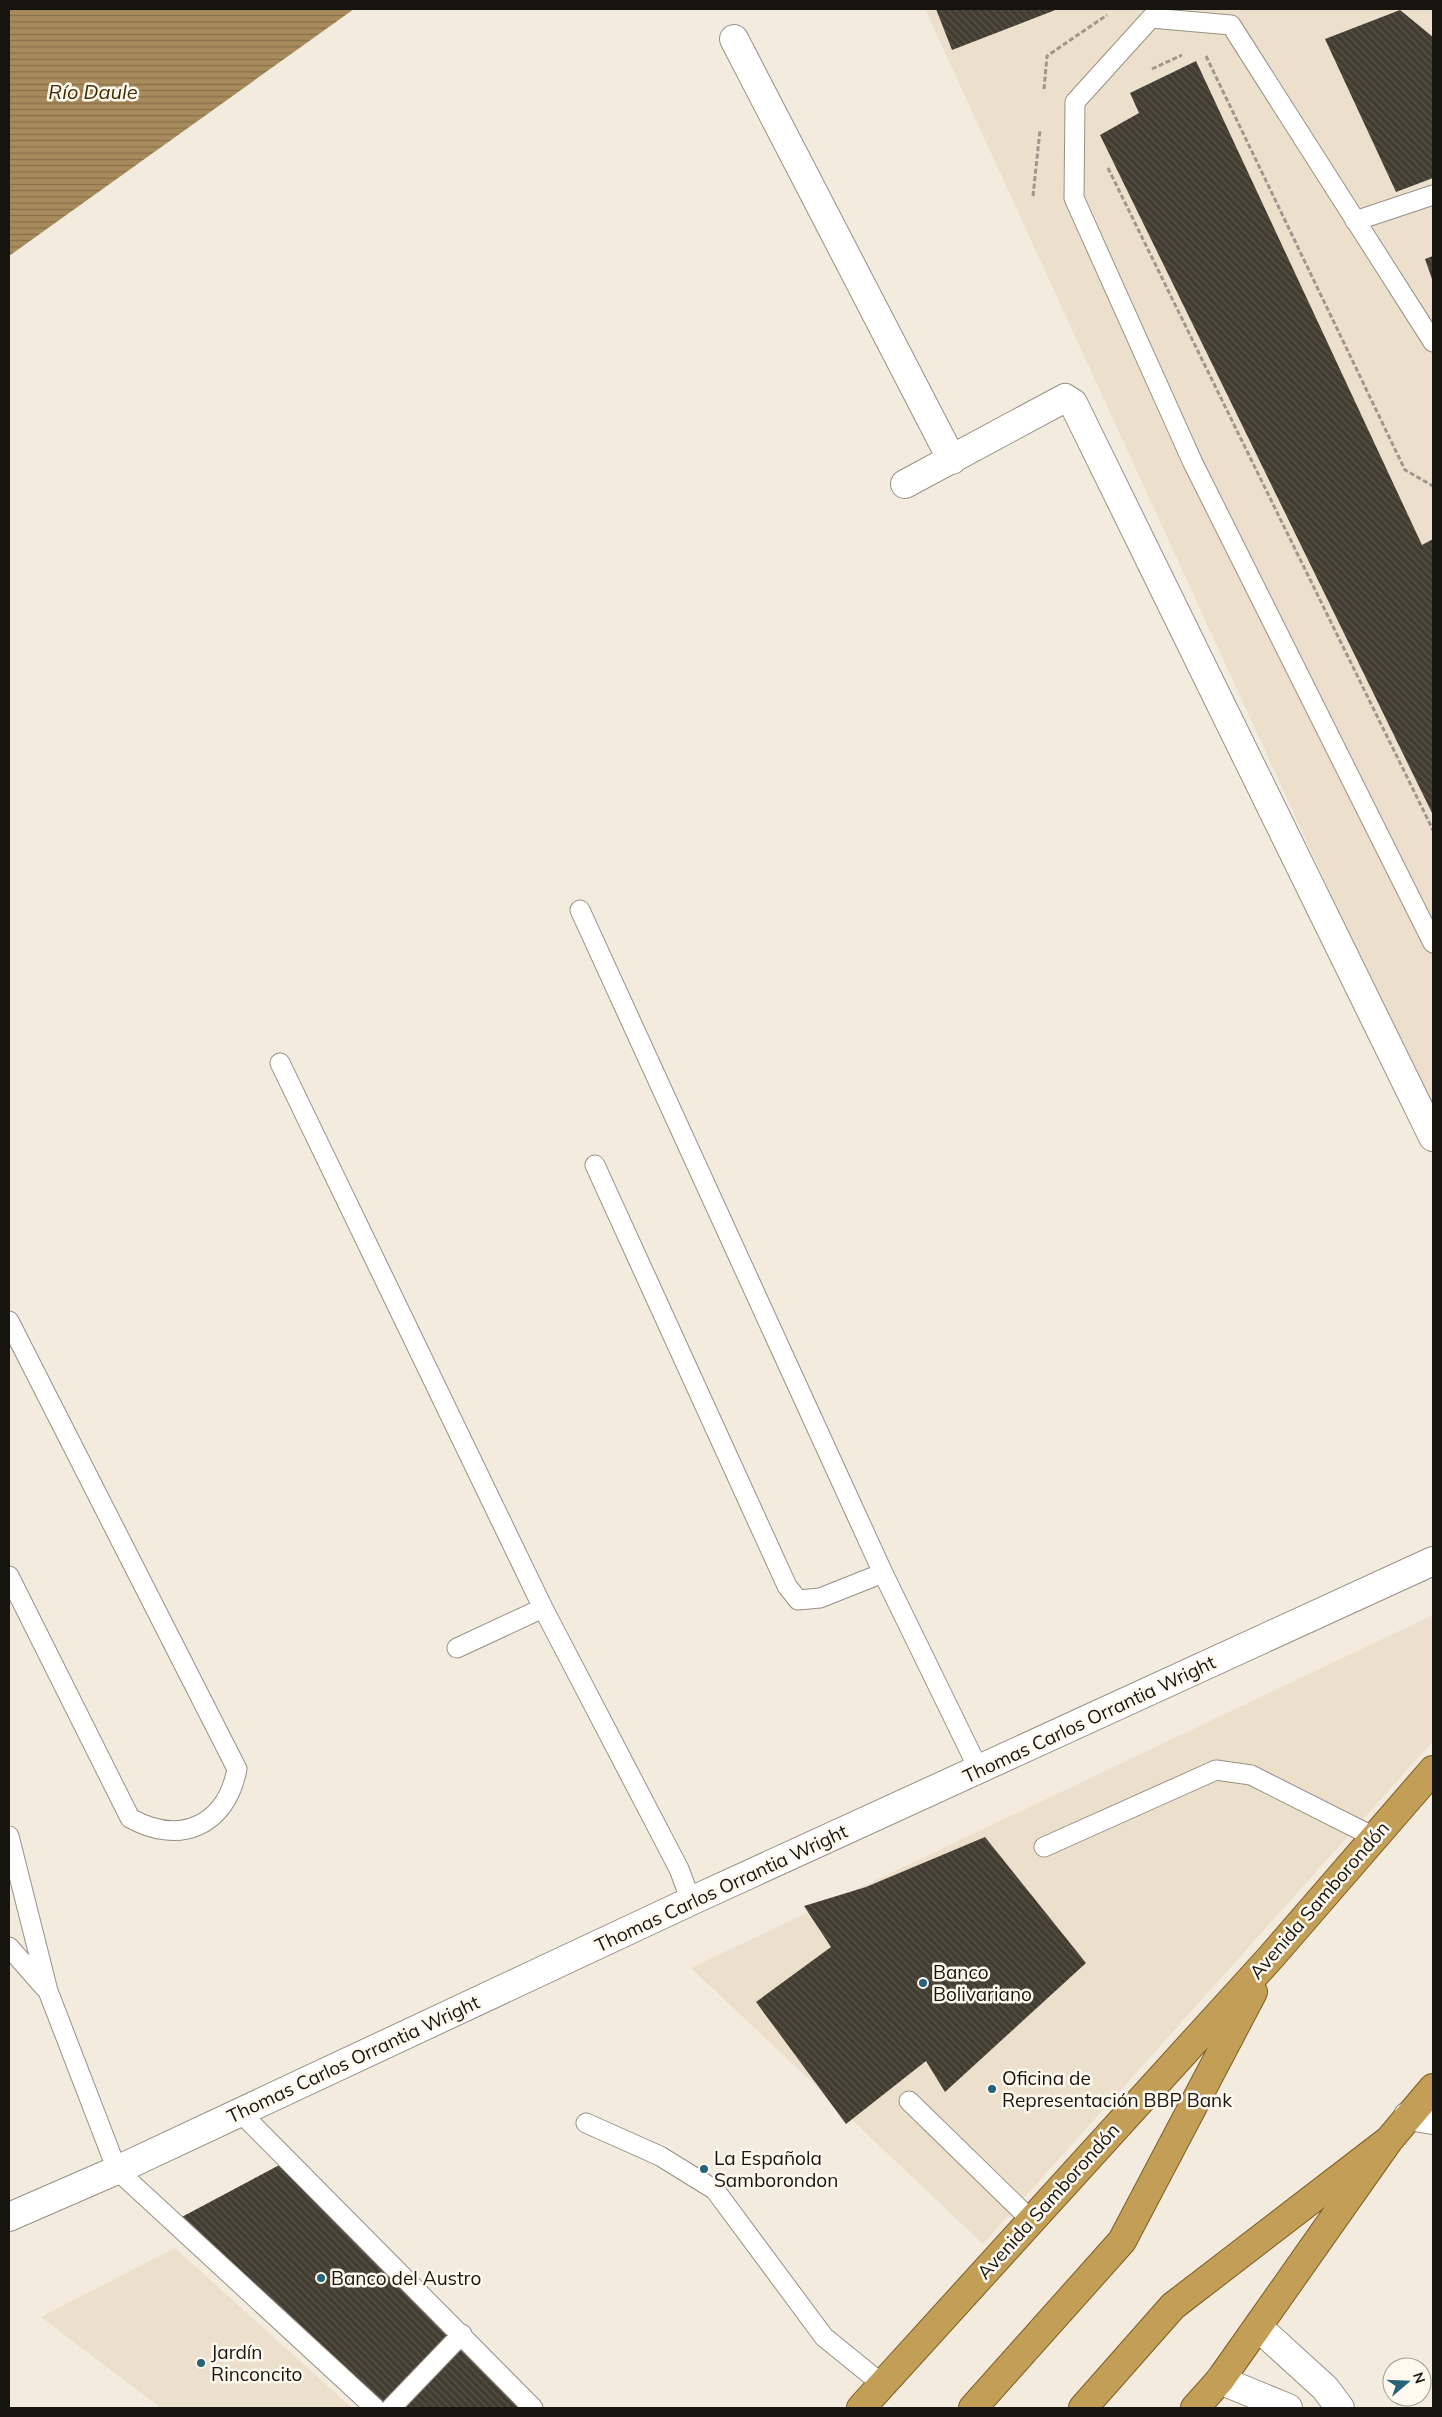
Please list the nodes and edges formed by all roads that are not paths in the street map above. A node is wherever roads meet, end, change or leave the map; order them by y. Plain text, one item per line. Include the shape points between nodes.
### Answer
1 (734, 39) dead end
2 (1433, 195) edge
3 (1355, 221) junction
4 (1433, 342) edge
5 (952, 460) junction
6 (905, 484) dead end
7 (580, 910) dead end
8 (1433, 943) edge
9 (280, 1062) dead end
10 (1433, 1137) edge
11 (595, 1165) dead end
12 (9, 1321) edge
13 (1429, 1568) edge
14 (883, 1573) junction
15 (9, 1576) edge
16 (543, 1608) junction
17 (457, 1648) dead end
18 (979, 1770) junction
19 (1433, 1770) edge
20 (9, 1836) edge
21 (1374, 1837) junction
22 (1044, 1847) dead end
23 (691, 1900) junction
24 (9, 1947) edge
25 (1272, 1957) junction
26 (48, 1991) junction
27 (1433, 2088) edge
28 (909, 2101) dead end
29 (240, 2112) junction
30 (1421, 2118) edge
31 (586, 2123) dead end
32 (1389, 2140) junction
33 (117, 2170) junction
34 (9, 2216) edge
35 (1031, 2220) junction
36 (1258, 2327) junction
37 (462, 2334) junction
38 (1220, 2380) junction
39 (882, 2384) junction
40 (375, 2408) edge
41 (391, 2408) edge
42 (533, 2408) edge
43 (861, 2408) edge
44 (973, 2408) edge
45 (1083, 2408) edge
46 (1195, 2408) edge
47 (1288, 2408) edge
48 (1340, 2408) edge

1 - 5 street
2 - 3 lane
3 - 4 lane
3 - 8 lane via 1231,25 1151,18 1075,102 1074,198 1193,462
5 - 6 street
5 - 10 street via 1065,398 1073,403
7 - 14 lane
9 - 16 lane
11 - 14 lane via 787,1586 798,1600 820,1598
12 - 15 lane via 237,1769 233,1789 222,1807 207,1821 189,1829 168,1832 148,1828 130,1818
13 - 18 street, Thomas Carlos Orrantia Wright
14 - 18 lane
16 - 17 lane
16 - 23 lane via 679,1870
18 - 23 street, Thomas Carlos Orrantia Wright
19 - 21 highway, Avenida Samborondón
20 - 26 lane
21 - 22 lane via 1251,1775 1216,1770
21 - 25 highway, Avenida Samborondón
23 - 29 street, Thomas Carlos Orrantia Wright
24 - 26 lane
25 - 35 highway, Avenida Samborondón
25 - 44 highway via 1122,2240
26 - 33 lane
27 - 30 highway
28 - 35 lane
29 - 33 street, Thomas Carlos Orrantia Wright
29 - 37 lane
30 - 32 highway
31 - 39 lane via 660,2156 714,2190 824,2337
32 - 36 highway
32 - 45 highway via 1174,2306
33 - 34 street, Thomas Carlos Orrantia Wright
33 - 40 lane
35 - 39 highway, Avenida Samborondón
36 - 38 highway
36 - 48 street via 1325,2388
37 - 41 lane
37 - 42 lane
38 - 46 highway
38 - 47 street
39 - 43 highway, Avenida Samborondón

